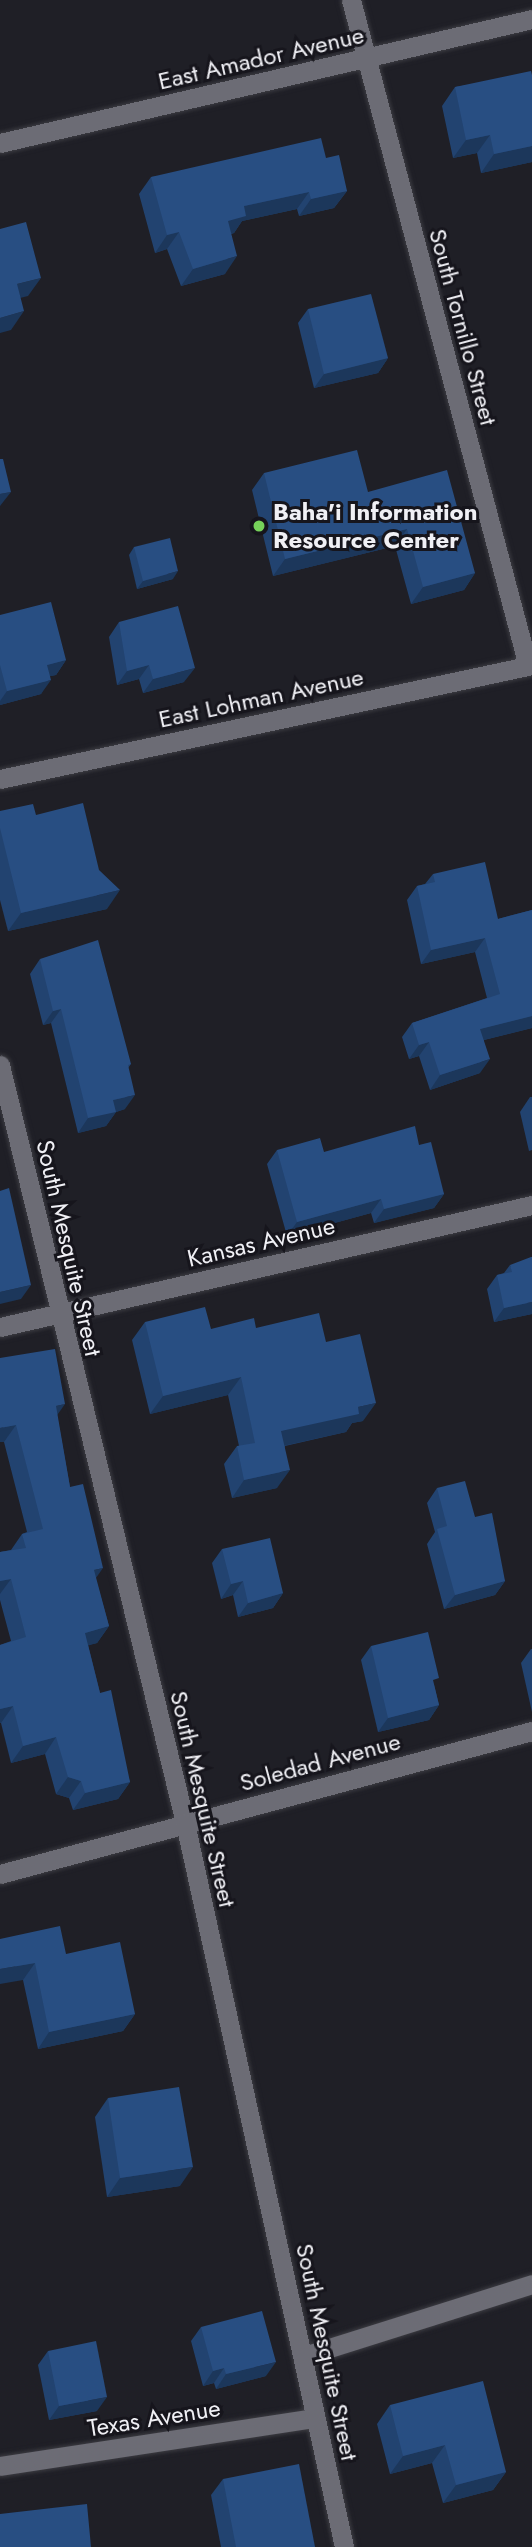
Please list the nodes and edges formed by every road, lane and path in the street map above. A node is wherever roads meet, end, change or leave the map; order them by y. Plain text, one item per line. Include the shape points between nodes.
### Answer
1 (351, 0) edge
2 (532, 19) edge
3 (366, 59) junction
4 (0, 143) edge
5 (530, 666) edge
6 (0, 779) edge
7 (0, 1065) edge
8 (532, 1205) edge
9 (59, 1314) junction
10 (0, 1327) edge
11 (532, 1731) edge
12 (185, 1823) junction
13 (0, 1874) edge
14 (532, 2284) edge
15 (304, 2356) junction
16 (315, 2418) junction
17 (0, 2466) edge
18 (344, 2547) edge

1 - 3 street, South Tornillo Street
2 - 3 street, East Amador Avenue
3 - 4 street, East Amador Avenue
3 - 5 street, South Tornillo Street
5 - 6 street, East Lohman Avenue
7 - 9 street, South Mesquite Street
8 - 9 street, Kansas Avenue
9 - 10 street, Kansas Avenue
9 - 12 street, South Mesquite Street
11 - 12 street, Soledad Avenue
12 - 13 street, Soledad Avenue
12 - 15 street, South Mesquite Street
14 - 15 street
15 - 16 street, South Mesquite Street
16 - 17 street, Texas Avenue
16 - 18 street, South Mesquite Street

